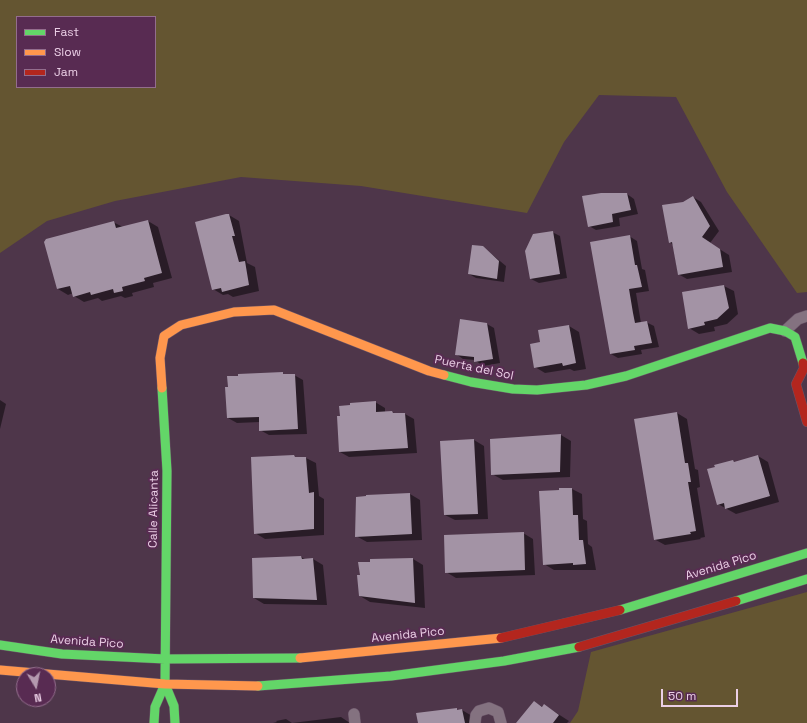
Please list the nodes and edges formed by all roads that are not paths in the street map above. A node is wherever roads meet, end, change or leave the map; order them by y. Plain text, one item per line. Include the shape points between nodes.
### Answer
1 (807, 316) edge
2 (785, 330) junction
3 (164, 336) joint
4 (806, 369) edge
5 (807, 422) edge
6 (807, 553) edge
7 (807, 579) edge
8 (0, 645) edge
9 (165, 659) junction
10 (0, 670) edge
11 (165, 684) junction
12 (154, 723) edge
13 (175, 723) edge
14 (475, 723) edge
15 (501, 723) edge

1 - 2 street via 798,319
2 - 3 main road, Puerta del Sol via 770,328 745,335 626,376 586,385 537,390 478,383 429,371 274,310 234,312 181,325
2 - 4 main road via 795,337
3 - 9 main road, Calle Alicanta via 160,358 167,472
4 - 5 main road via 796,384
6 - 9 main road, Avenida Pico via 607,614 507,637 308,658
7 - 11 main road via 588,645 504,661 391,676 272,686
8 - 9 main road, Avenida Pico via 62,654
9 - 11 main road, Calle Alicanta
10 - 11 main road
11 - 12 main road, Calle Alicanta via 155,707
11 - 13 main road, Calle Alicanta via 174,706
14 - 15 street via 479,711 489,708 498,712

